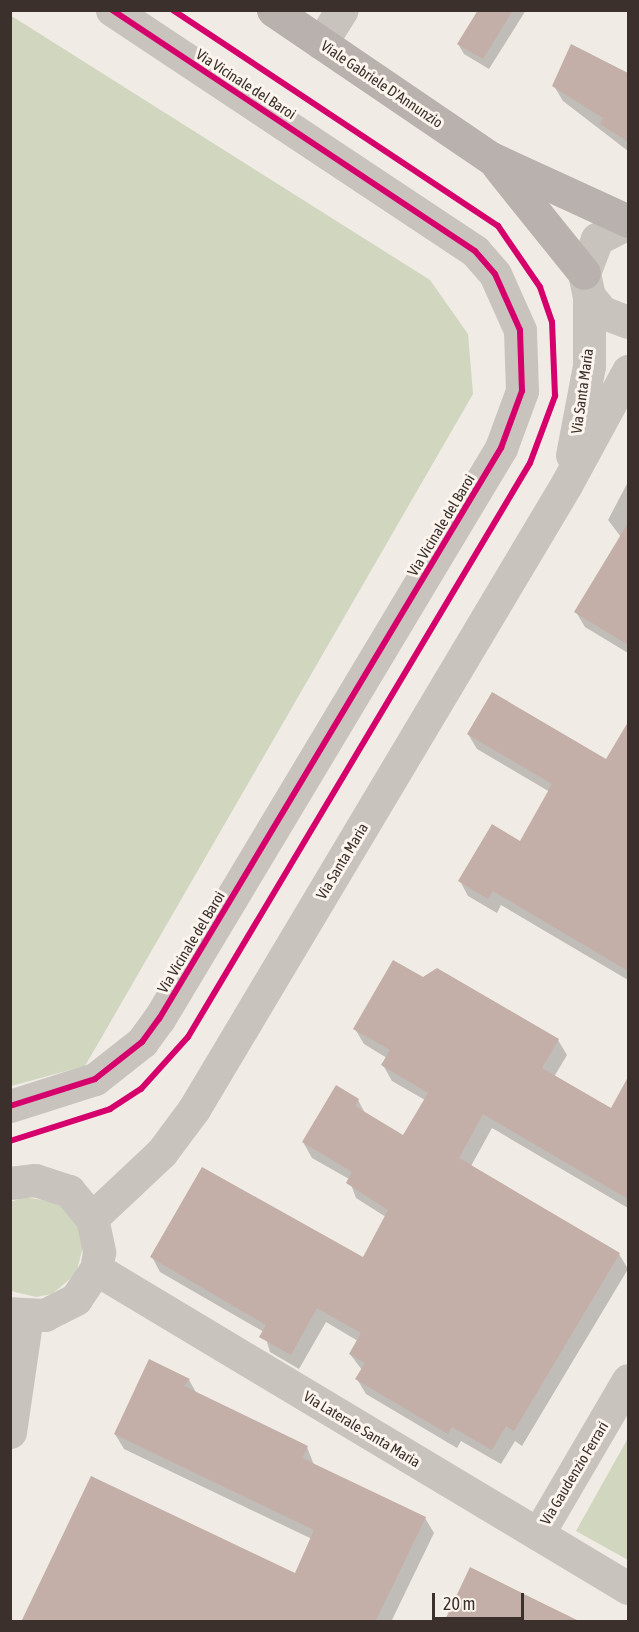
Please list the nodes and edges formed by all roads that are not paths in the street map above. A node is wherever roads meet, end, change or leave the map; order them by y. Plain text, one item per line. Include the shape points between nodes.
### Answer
1 (112, 10) edge
2 (273, 10) edge
3 (342, 10) edge
4 (321, 43) junction
5 (491, 158) junction
6 (628, 222) edge
7 (586, 285) junction
8 (628, 322) edge
9 (628, 371) edge
10 (566, 485) junction
11 (10, 1106) edge
12 (10, 1183) edge
13 (92, 1218) junction
14 (96, 1269) junction
15 (19, 1314) edge
16 (628, 1380) edge
17 (10, 1432) edge
18 (538, 1534) junction
19 (628, 1588) edge

1 - 11 street, Via Vicinale del Baroi via 475,250 495,274 520,330 522,391 501,448 159,1019 135,1049 95,1079
2 - 4 main road, Viale Gabriele D'Annunzio
3 - 4 street
4 - 5 main road, Viale Gabriele D'Annunzio
5 - 6 main road, Viale Gabriele D'Annunzio
5 - 7 main road, Viale Gabriele D'Annunzio
6 - 7 street, Via Santa Maria via 597,239
7 - 8 street via 602,312
7 - 10 street, Via Santa Maria via 589,366
9 - 10 street, Via Santa Maria
10 - 13 street, Via Santa Maria via 194,1109 162,1152
12 - 13 street via 53,1183 69,1191
13 - 14 street via 98,1234
14 - 15 street via 76,1299 45,1315
14 - 18 street, Via Laterale Santa Maria
15 - 17 street
16 - 18 street, Via Gaudenzio Ferrari
18 - 19 street, Via Laterale Santa Maria

